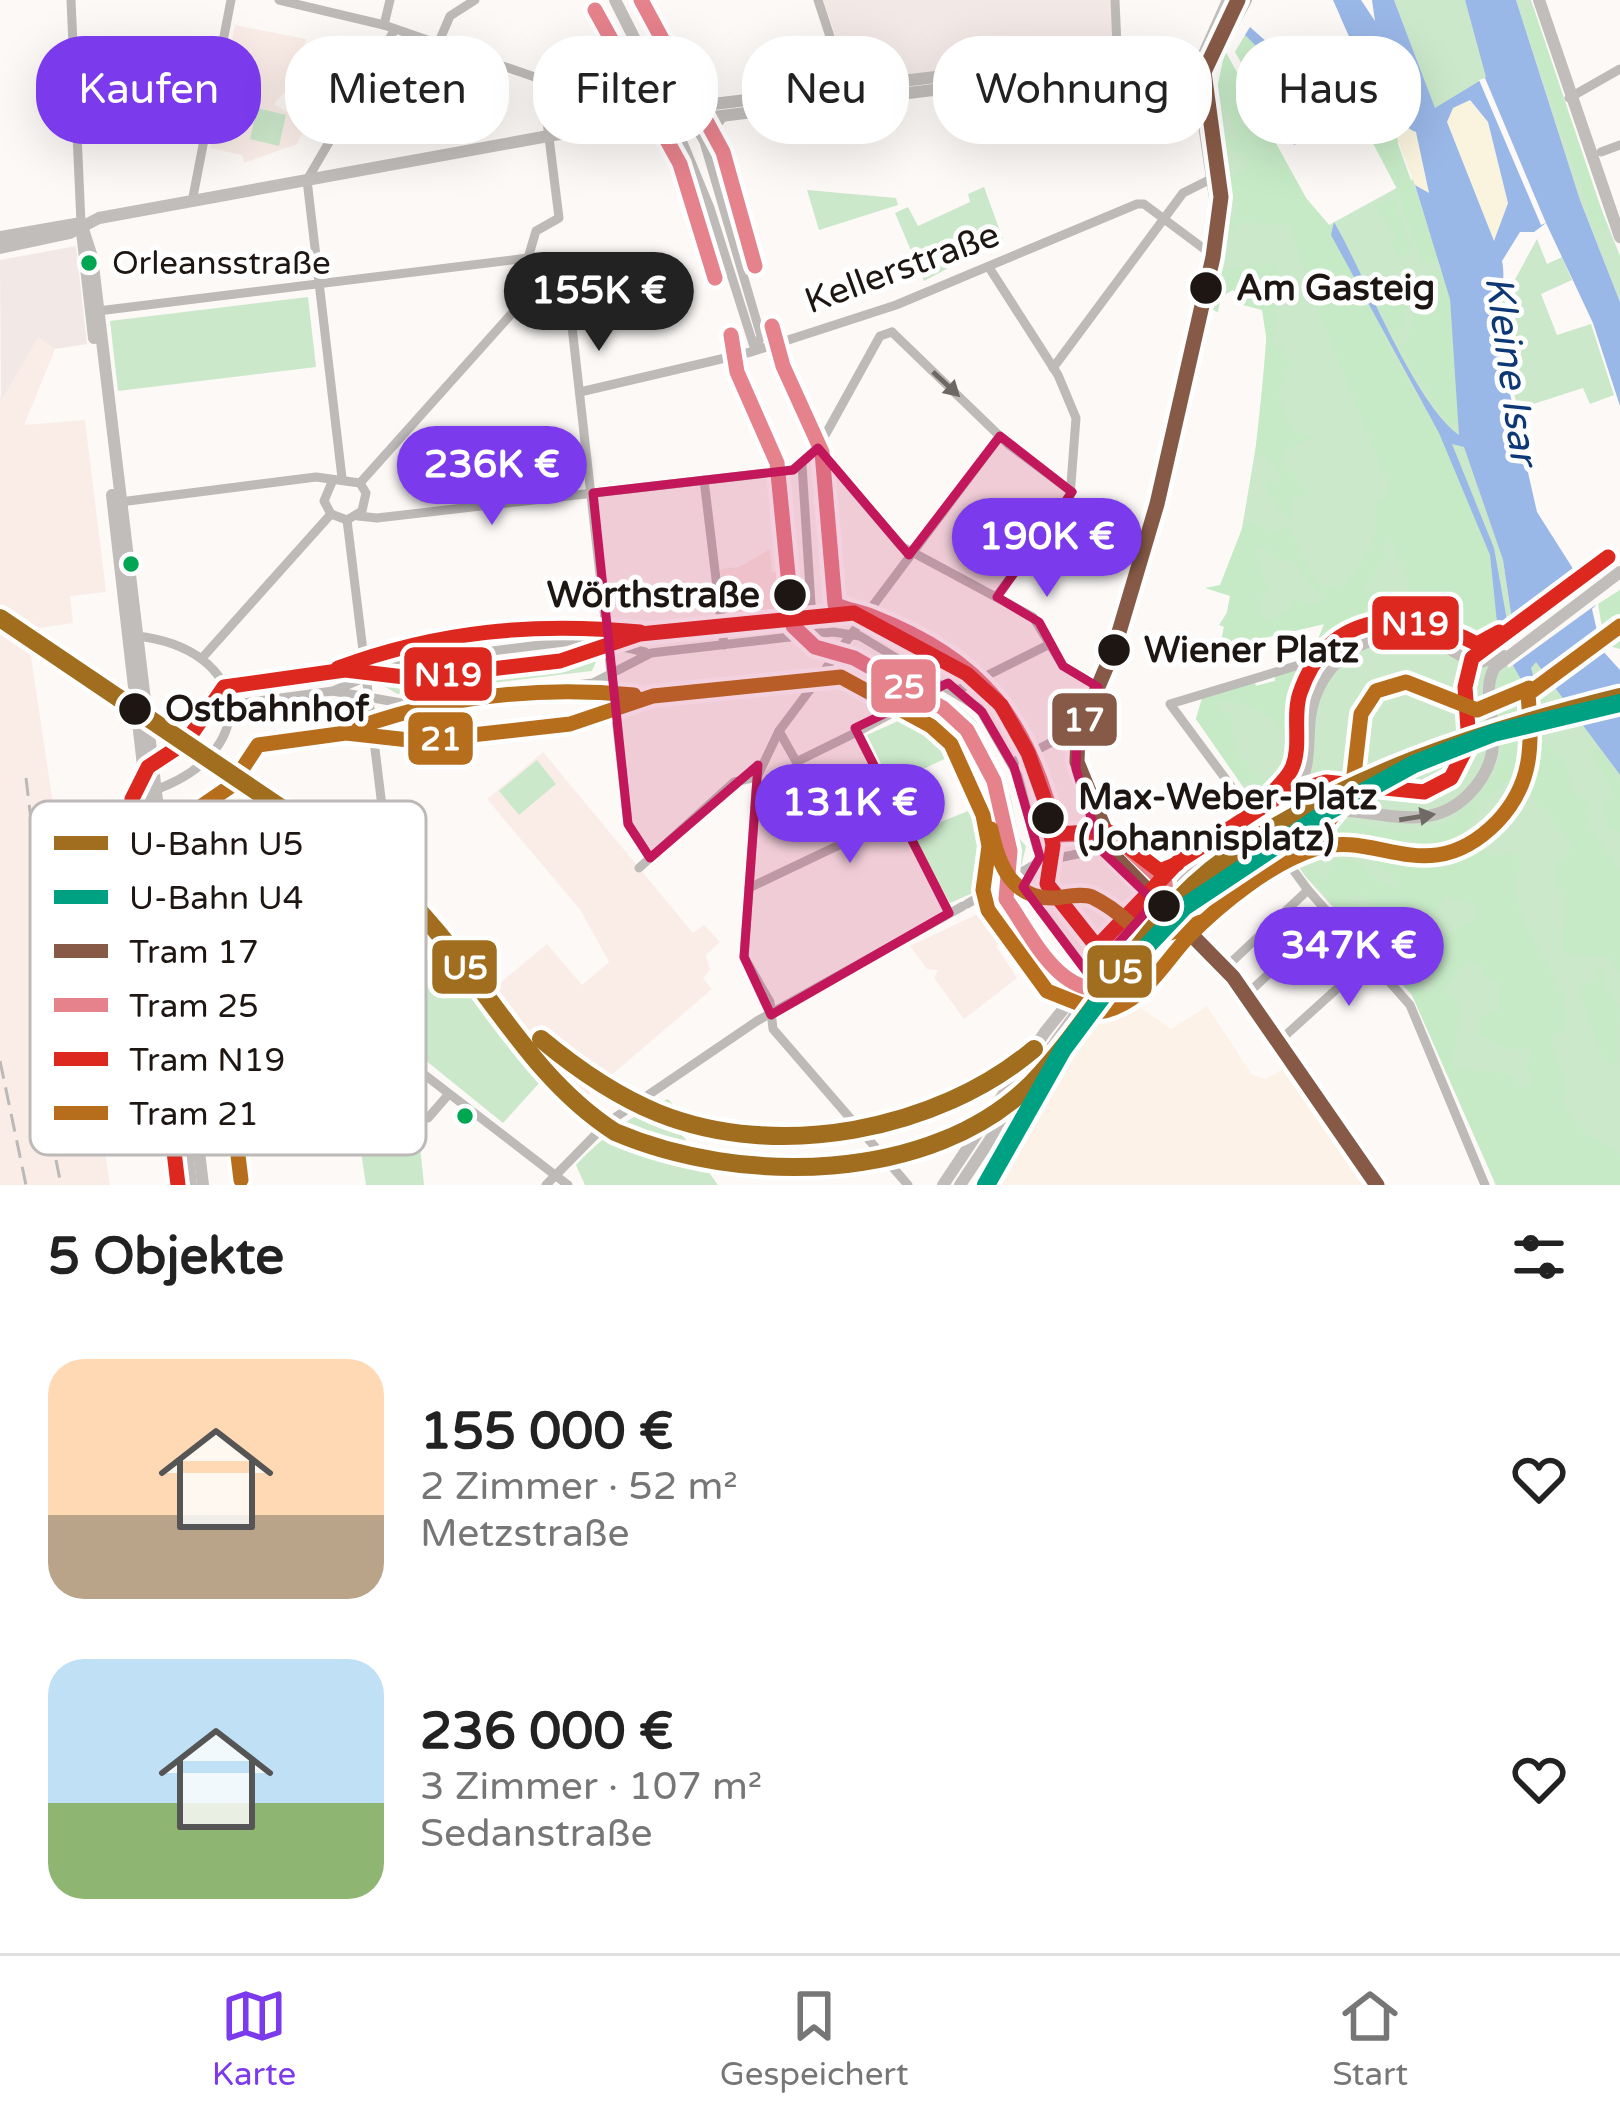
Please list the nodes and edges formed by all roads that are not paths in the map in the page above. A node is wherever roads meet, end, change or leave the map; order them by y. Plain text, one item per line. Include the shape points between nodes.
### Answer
1 (70, 0) edge
2 (231, 0) edge
3 (279, 0) edge
4 (390, 0) edge
5 (475, 0) edge
6 (615, 0) edge
7 (818, 0) edge
8 (1115, 0) edge
9 (1228, 0) edge
10 (1246, 0) edge
11 (1539, 0) edge
12 (390, 27) junction
13 (415, 36) edge
14 (441, 36) edge
15 (635, 36) edge
16 (832, 36) edge
17 (1117, 36) edge
18 (1210, 36) edge
19 (1212, 46) edge
20 (1620, 69) edge
21 (933, 90) edge
22 (1569, 98) junction
23 (718, 116) edge
24 (723, 117) junction
25 (718, 124) edge
26 (533, 139) edge
27 (550, 144) edge
28 (688, 144) edge
29 (705, 144) edge
30 (1211, 144) edge
31 (1620, 146) edge
32 (1601, 152) dead end
33 (1217, 176) junction
34 (307, 180) junction
35 (192, 202) junction
36 (1163, 219) junction
37 (81, 223) junction
38 (0, 237) edge
39 (1620, 237) edge
40 (0, 248) edge
41 (1211, 254) junction
42 (528, 258) junction
43 (990, 268) junction
44 (540, 282) junction
45 (319, 284) junction
46 (896, 305) junction
47 (98, 311) junction
48 (892, 332) junction
49 (755, 350) junction
50 (1053, 368) junction
51 (580, 392) junction
52 (1000, 436) junction
53 (818, 448) junction
54 (802, 466) junction
55 (337, 480) junction
56 (704, 480) junction
57 (359, 483) junction
58 (1072, 492) junction
59 (593, 493) junction
60 (116, 503) junction
61 (331, 514) junction
62 (352, 518) junction
63 (910, 553) junction
64 (1620, 572) edge
65 (997, 597) junction
66 (851, 633) junction
67 (820, 634) junction
68 (133, 636) junction
69 (1050, 644) junction
70 (724, 645) junction
71 (610, 646) junction
72 (651, 653) junction
73 (203, 657) junction
74 (1502, 658) junction
75 (1309, 662) dead end
76 (614, 670) junction
77 (366, 677) junction
78 (946, 683) junction
79 (1098, 687) junction
80 (334, 691) junction
81 (958, 691) junction
82 (368, 697) junction
83 (228, 705) junction
84 (779, 731) junction
85 (857, 732) junction
86 (1075, 740) junction
87 (214, 756) junction
88 (798, 760) junction
89 (1012, 763) junction
90 (878, 773) junction
91 (757, 777) junction
92 (152, 791) junction
93 (153, 801) edge
94 (279, 801) edge
95 (381, 801) edge
96 (821, 803) junction
97 (900, 816) junction
98 (1101, 830) junction
99 (1263, 830) junction
100 (1033, 836) junction
101 (843, 844) junction
102 (1089, 853) junction
103 (1055, 857) junction
104 (1113, 857) junction
105 (650, 858) junction
106 (639, 868) dead end
107 (1023, 876) junction
108 (749, 888) junction
109 (1307, 890) junction
110 (1160, 906) junction
111 (949, 913) junction
112 (1332, 915) junction
113 (1372, 957) junction
114 (1224, 969) junction
115 (1089, 975) junction
116 (1245, 996) junction
117 (771, 1015) junction
118 (1277, 1043) junction
119 (426, 1078) edge
120 (448, 1095) junction
121 (426, 1118) edge
122 (188, 1155) edge
123 (200, 1155) edge
124 (555, 1175) junction
125 (191, 1185) edge
126 (203, 1185) edge
127 (546, 1185) edge
128 (568, 1185) edge
129 (908, 1185) edge
130 (943, 1185) edge
131 (960, 1185) edge
132 (1375, 1185) edge
133 (1485, 1185) edge

1 - 37 street
2 - 35 street
3 - 12 street
4 - 12 street
5 - 14 street via 450,16
6 - 15 main road
7 - 16 street
8 - 17 street
9 - 18 main road
10 - 19 main road
11 - 22 main road
12 - 13 street
12 - 34 street
20 - 22 street
21 - 24 main road
22 - 39 main road
23 - 24 main road
24 - 25 street
26 - 34 main road
27 - 42 street via 559,218 536,230
28 - 49 street
29 - 49 street via 760,336
30 - 33 main road
31 - 32 street
33 - 36 street via 1192,184
33 - 41 main road
34 - 35 main road
34 - 45 street
35 - 37 main road
36 - 41 street
36 - 43 street, Kellerstraße via 1137,204
36 - 50 street
37 - 38 main road
37 - 40 main road via 70,233
37 - 47 main road
37 - 60 main road
41 - 79 main road via 1156,504
42 - 44 street
42 - 45 street
43 - 46 street, Kellerstraße
43 - 50 street
44 - 51 street via 568,291
44 - 57 street
45 - 47 street
45 - 55 street
46 - 48 street
46 - 49 street, Kellerstraße
47 - 60 main road
48 -> 52 street
48 - 53 street via 880,336
49 - 51 street, Kellerstraße
50 - 58 street via 1076,418
51 - 59 street
52 - 58 street
52 - 63 street
53 - 54 street
53 - 63 street
54 - 56 street
54 - 67 street via 811,610
55 - 57 street
55 - 60 street
55 - 61 street via 324,502
56 - 59 street
56 - 70 street
57 - 62 street via 367,500
58 - 65 street
59 - 62 street
59 - 71 street
60 - 68 main road
61 - 62 street
61 - 73 street
62 - 77 street
63 - 65 street
63 - 66 street
64 - 74 main road
65 - 69 street via 1039,622
66 - 67 street
66 - 78 street
66 - 84 street
67 - 70 street
68 - 73 street
68 - 92 main road
69 - 79 street via 1063,666
69 - 81 street
70 - 72 street
71 - 72 street
71 - 76 street
71 - 77 street via 589,638 401,662
72 - 76 street
73 - 83 street
99 -> 74 main road via 1336,808 1405,820 1458,804 1492,758 1489,679
74 - 99 main road via 1476,663 1401,634 1351,650 1314,698 1300,785
75 - 99 street via 1171,700
76 - 82 street via 593,683 407,704
76 - 105 street via 628,824
77 - 80 street
77 - 82 street
78 - 81 street
78 - 85 street
79 - 86 main road
80 - 82 street
80 - 83 street
81 - 89 street via 982,712
82 - 95 street
83 - 87 street
84 - 88 street
84 - 91 street
85 - 88 street
85 - 90 street
86 - 89 street
86 - 98 main road via 1078,776
87 - 92 street via 193,776
87 - 94 street
88 - 96 street
89 - 100 street
90 - 96 street
90 - 97 street
91 - 105 street via 734,782
91 - 108 street
92 - 93 main road
96 - 101 street
97 - 101 street
97 - 111 street
98 - 102 street
98 - 104 main road
99 - 109 street
99 - 110 main road
100 - 103 street via 1040,853
100 - 107 street
101 - 108 street
102 - 103 street
102 - 104 street
103 - 107 street
104 - 110 main road
105 - 106 street
107 - 111 street
107 - 115 street via 1025,890
108 - 117 street via 744,961
109 - 112 street
109 - 114 street
110 - 114 street
110 - 115 main road
110 - 131 main road
111 - 117 street
112 - 113 street
112 - 116 street
113 - 118 street
113 - 133 street via 1410,1005
114 - 116 street
115 - 130 main road
116 - 118 street
117 - 124 street via 608,1123
117 - 129 street via 773,1029
118 - 132 street
119 - 120 street
120 - 121 street
120 - 124 street
122 - 125 main road
123 - 126 main road
124 - 127 street
124 - 128 street

